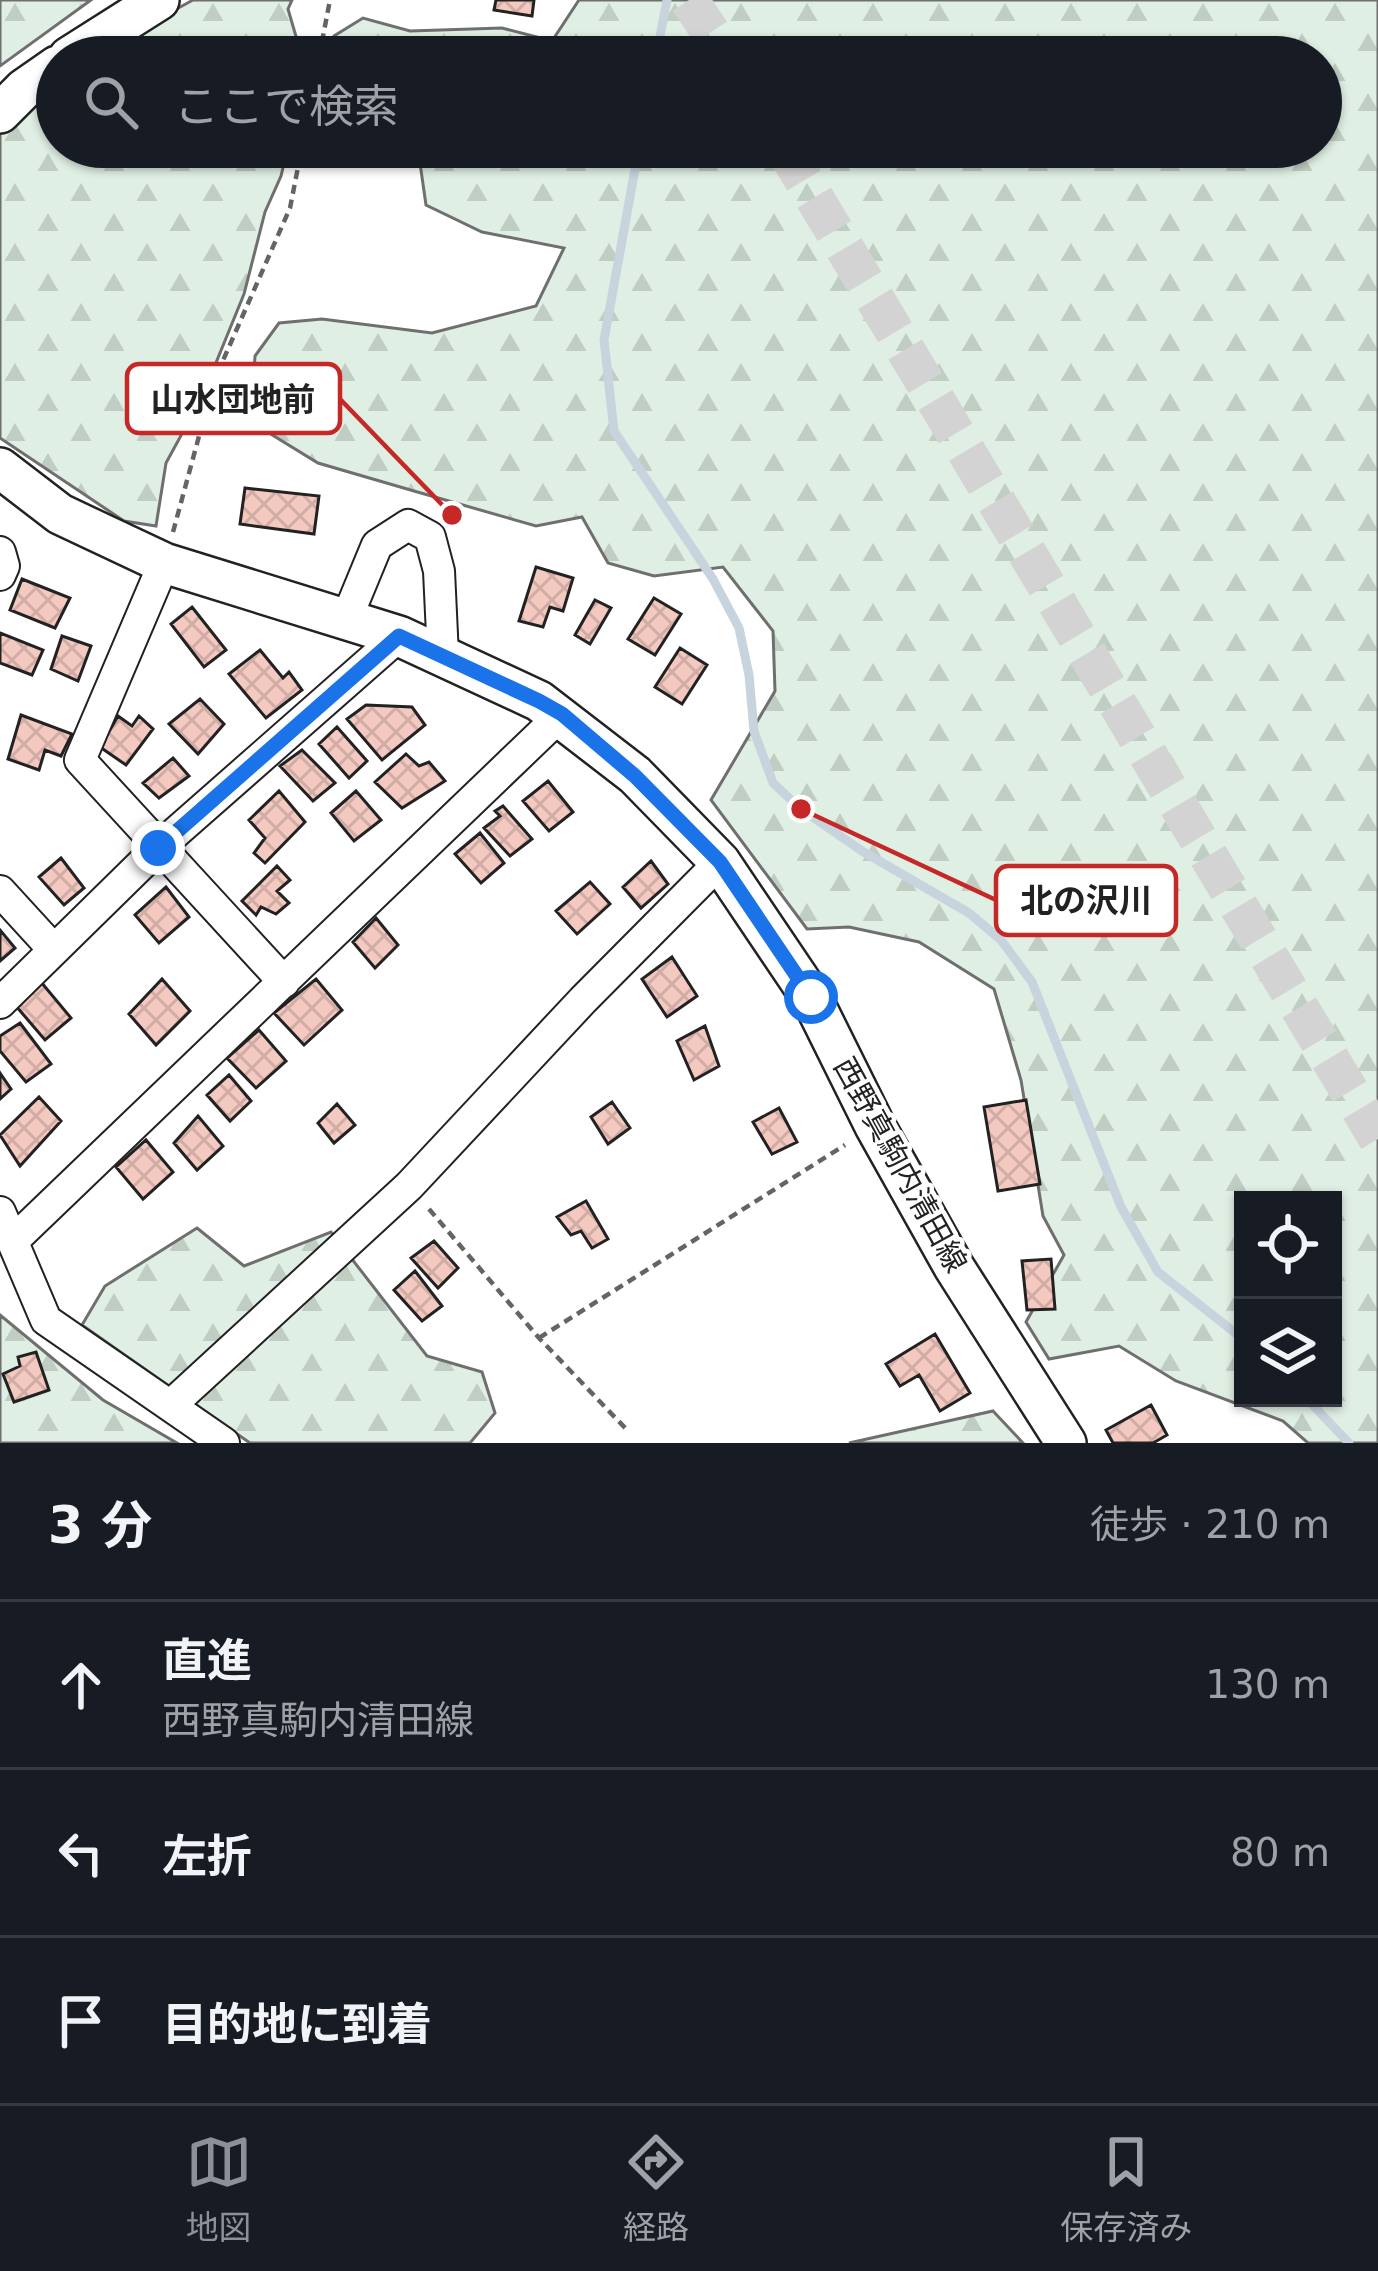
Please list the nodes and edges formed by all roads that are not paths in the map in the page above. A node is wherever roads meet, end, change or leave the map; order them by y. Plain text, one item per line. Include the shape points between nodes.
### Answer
1 (159, 0) edge
2 (102, 36) edge
3 (36, 80) edge
4 (0, 113) edge
5 (0, 468) edge
6 (0, 552) edge
7 (164, 563) junction
8 (0, 575) edge
9 (346, 620) junction
10 (399, 636) junction
11 (443, 656) junction
12 (562, 714) junction
13 (158, 848) junction
14 (720, 862) junction
15 (0, 891) edge
16 (54, 950) junction
17 (284, 982) junction
18 (0, 1003) edge
19 (8, 1226) edge
20 (170, 1405) junction
21 (224, 1443) edge
22 (1066, 1443) edge

1 - 2 main road
3 - 4 main road
5 - 7 main road, 西野真駒内清田線 via 60,514
6 - 8 street
7 - 9 main road, 西野真駒内清田線
7 - 13 street via 80,760
9 - 10 main road, 西野真駒内清田線
9 - 11 street via 376,545 408,525 430,537 437,557
10 - 11 main road, 西野真駒内清田線
10 - 13 street
11 - 12 main road, 西野真駒内清田線
12 - 14 main road, 西野真駒内清田線
12 - 17 street
13 - 16 street
13 - 17 street
14 - 20 street via 409,1186
14 - 22 main road, 西野真駒内清田線 via 811,997 954,1267
15 - 16 street
16 - 18 street
17 - 19 street
19 - 20 street via 46,1320
20 - 21 street

